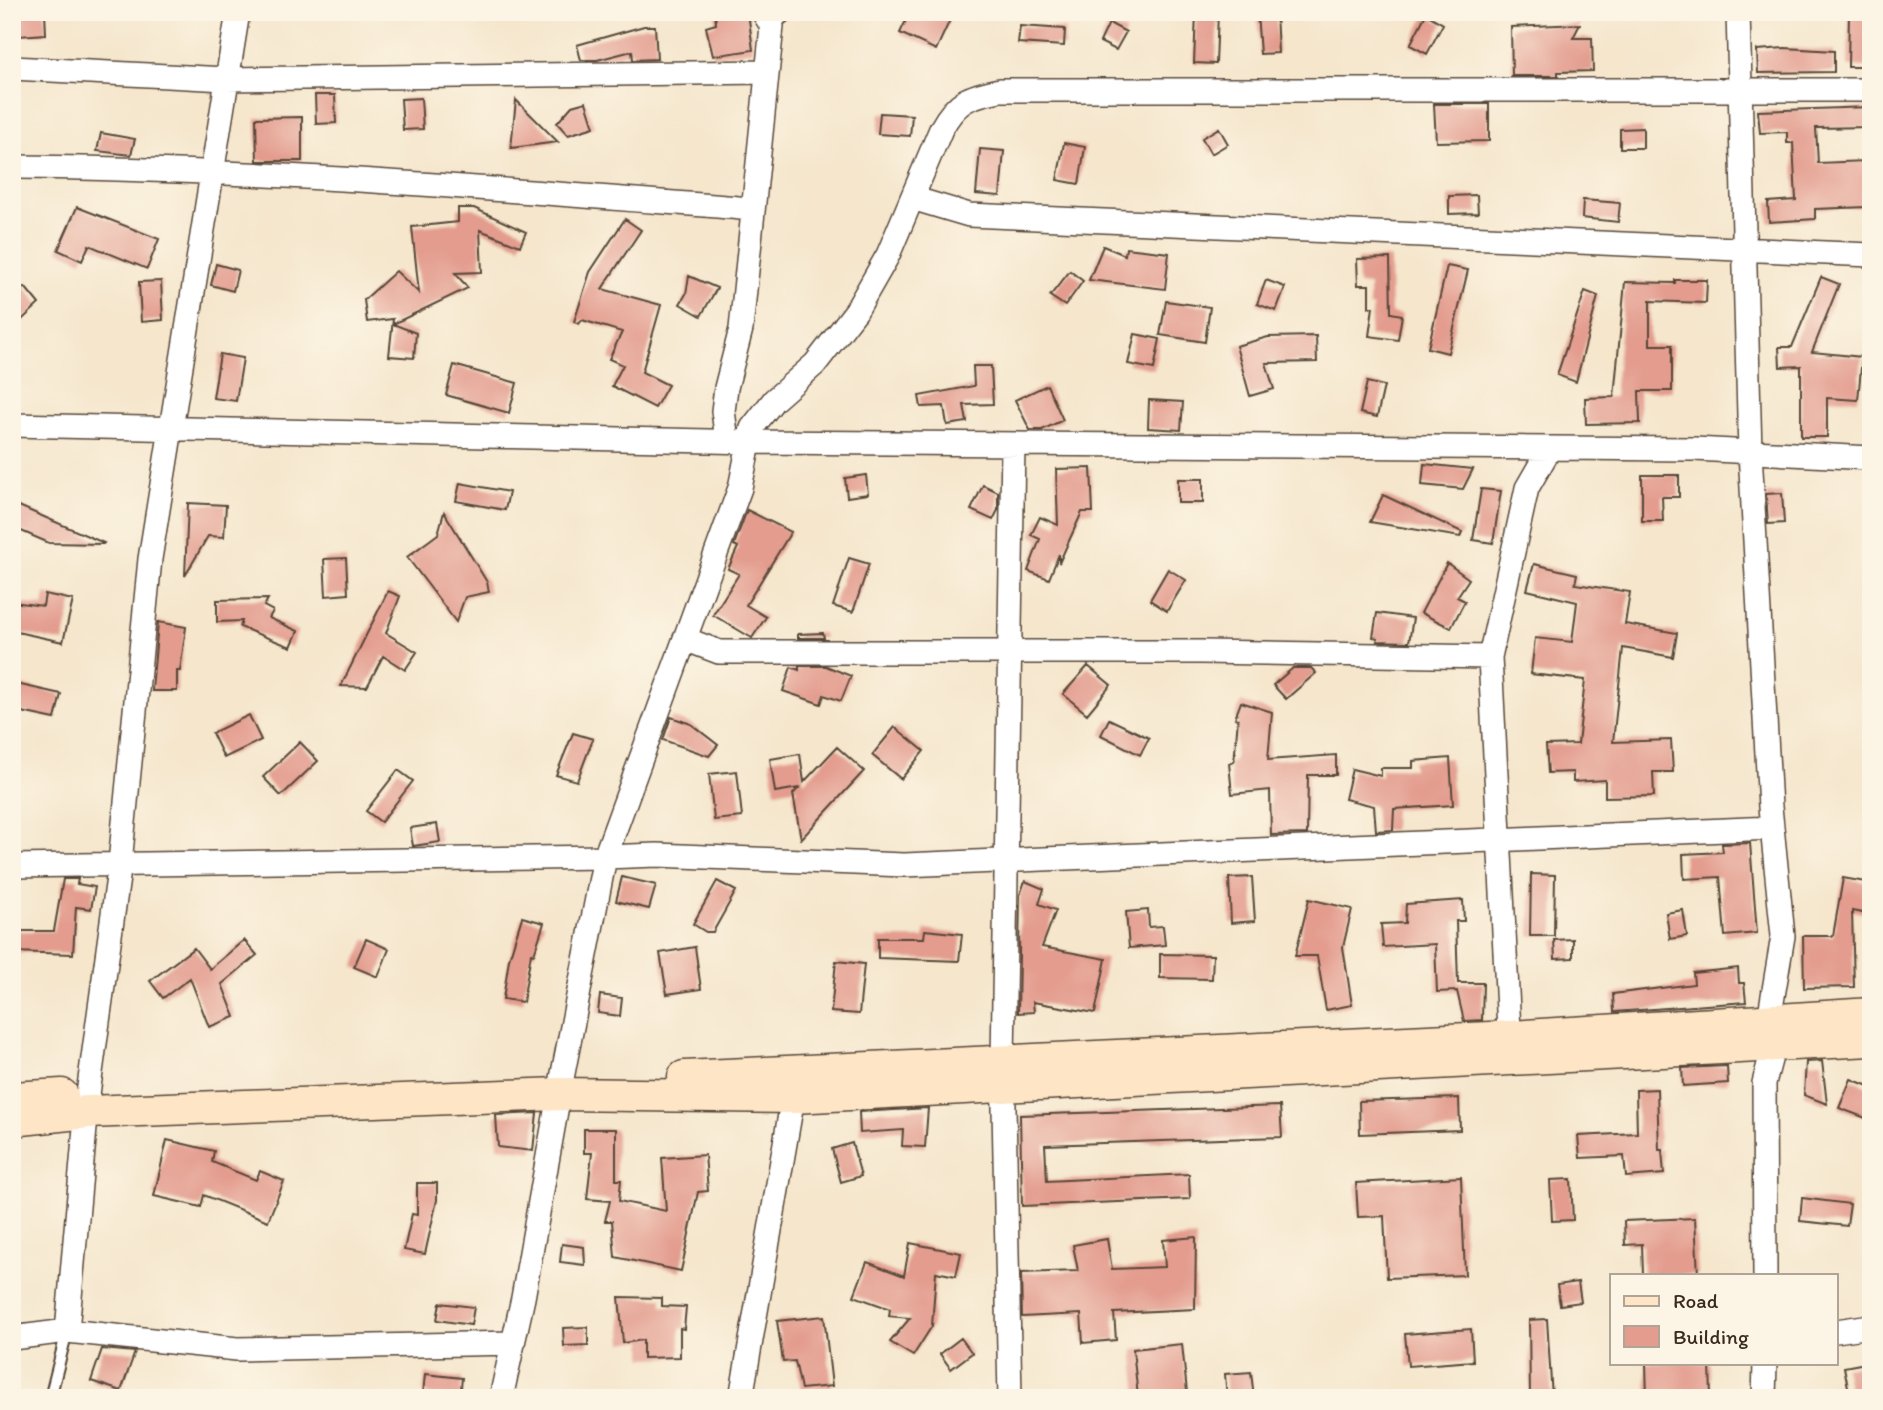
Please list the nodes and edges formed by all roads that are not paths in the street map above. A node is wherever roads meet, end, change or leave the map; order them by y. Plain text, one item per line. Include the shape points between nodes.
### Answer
1 (238, 12) edge
2 (1738, 12) edge
3 (775, 17) edge
4 (12, 68) edge
5 (767, 72) junction
6 (226, 79) junction
7 (1740, 90) junction
8 (1871, 90) edge
9 (12, 167) edge
10 (211, 173) junction
11 (912, 198) junction
12 (753, 209) junction
13 (1744, 250) junction
14 (1871, 255) edge
15 (12, 425) edge
16 (170, 429) junction
17 (727, 440) junction
18 (752, 442) junction
19 (1013, 444) junction
20 (1550, 447) junction
21 (1749, 452) junction
22 (1871, 458) edge
23 (685, 639) junction
24 (1009, 652) junction
25 (1490, 657) junction
26 (1772, 828) junction
27 (1500, 839) junction
28 (605, 856) junction
29 (1005, 860) junction
30 (120, 863) junction
31 (12, 866) edge
32 (1871, 1014) edge
33 (1772, 1032) junction
34 (1871, 1040) edge
35 (1510, 1048) junction
36 (1003, 1073) junction
37 (560, 1089) junction
38 (793, 1097) junction
39 (12, 1098) edge
40 (88, 1103) junction
41 (12, 1120) edge
42 (1765, 1274) edge
43 (1871, 1326) edge
44 (67, 1331) junction
45 (1838, 1331) edge
46 (12, 1338) edge
47 (513, 1343) junction
48 (1765, 1364) edge
49 (50, 1398) edge
50 (501, 1398) edge
51 (741, 1398) edge
52 (1010, 1398) edge
53 (1765, 1398) edge

1 - 6 street
2 - 7 street
3 - 5 street
4 - 6 street
5 - 6 street
5 - 12 street
6 - 10 street
7 - 8 street
7 - 11 street via 1000,90 969,96 950,113
7 - 13 street
9 - 10 street
10 - 12 street
10 - 16 street
11 - 13 street via 969,215
11 - 18 street via 888,255 856,311 815,364 762,412 752,428
12 - 17 street via 741,329 723,411
13 - 14 street
13 - 21 street
15 - 16 street
16 - 17 street
16 - 30 street via 150,559
17 - 18 street
18 - 19 street
18 - 23 street
19 - 20 street
19 - 24 street
20 - 21 street
20 - 25 street via 1527,488
21 - 22 street
21 - 26 street
23 - 24 street via 719,652
23 - 28 street
24 - 25 street
24 - 29 street
25 - 27 street
26 - 27 street
26 - 33 street via 1783,936
27 - 29 street
27 - 35 street
28 - 29 street via 904,865
28 - 30 street
28 - 37 street
29 - 36 street
30 - 31 street
30 - 40 street
32 - 33 street
33 - 34 street
33 - 35 street
33 - 42 street via 1764,1083
35 - 36 street
36 - 37 street
36 - 38 street
36 - 52 street
37 - 38 street
37 - 40 street
37 - 47 street
38 - 51 street
39 - 40 street
40 - 41 street
40 - 44 street
43 - 45 street
44 - 46 street
44 - 47 street via 237,1349
44 - 49 lane
47 - 50 street
48 - 53 street

